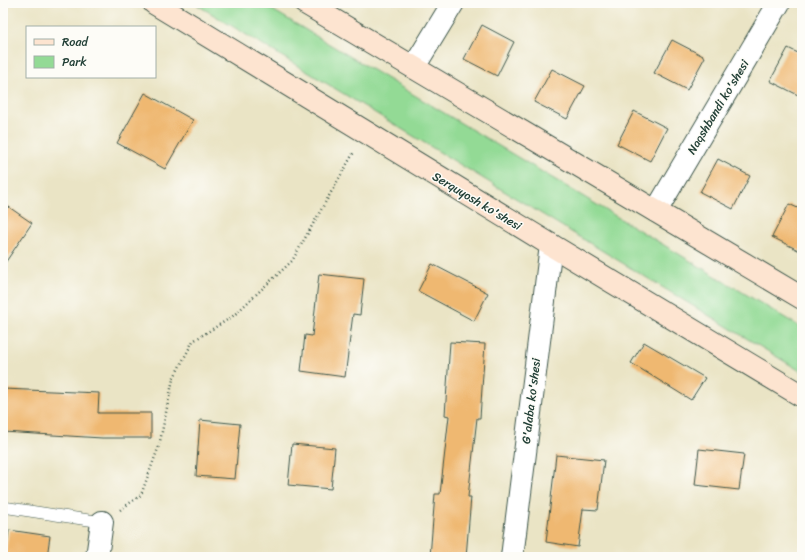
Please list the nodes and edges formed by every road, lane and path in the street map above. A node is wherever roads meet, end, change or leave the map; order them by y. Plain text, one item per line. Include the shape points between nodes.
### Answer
1 (154, 3) edge
2 (305, 3) edge
3 (453, 3) edge
4 (779, 3) edge
5 (414, 67) junction
6 (365, 132) junction
7 (656, 211) junction
8 (551, 245) junction
9 (802, 298) edge
10 (802, 396) edge
11 (3, 507) edge
12 (102, 522) junction
13 (97, 557) edge
14 (512, 557) edge

1 - 6 street, Serquyosh ko'shesi
2 - 5 street
3 - 5 street
4 - 7 street, Naqshbandi ko'shesi
5 - 7 street
6 - 8 street, Serquyosh ko'shesi
6 - 12 path via 292,261 232,317 193,341 173,378 159,446 141,495
7 - 9 street
8 - 10 street, Serquyosh ko'shesi
8 - 14 street, G'alaba ko'shesi
11 - 12 lane
12 - 13 street

